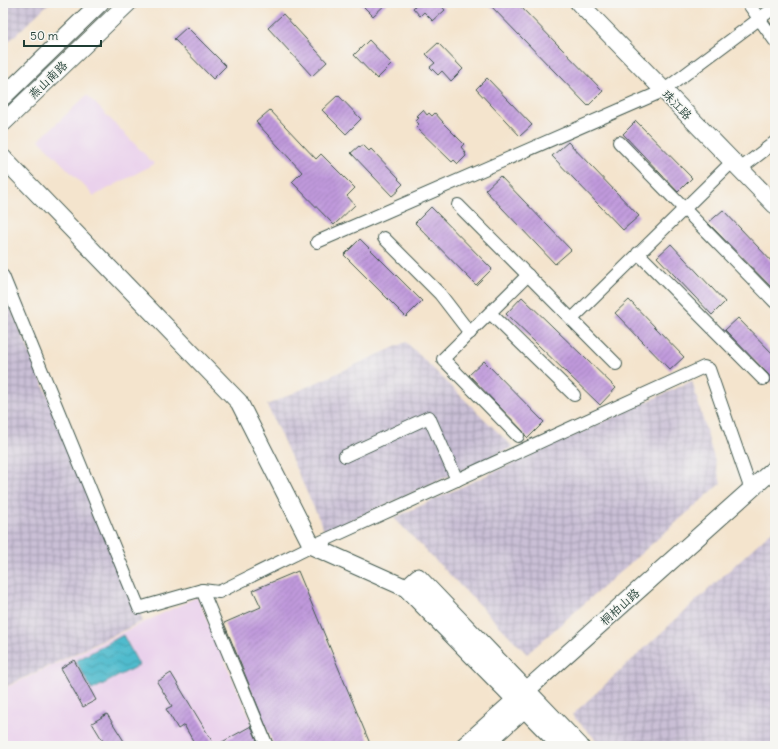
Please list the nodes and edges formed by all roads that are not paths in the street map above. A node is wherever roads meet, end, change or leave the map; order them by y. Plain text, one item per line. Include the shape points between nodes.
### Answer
1 (100, 3) edge
2 (128, 3) edge
3 (579, 3) edge
4 (748, 3) edge
5 (775, 7) edge
6 (759, 18) junction
7 (775, 41) edge
8 (663, 91) junction
9 (3, 97) edge
10 (3, 123) edge
11 (619, 142) dead end
12 (775, 142) edge
13 (3, 158) edge
14 (736, 166) junction
15 (458, 205) dead end
16 (775, 205) edge
17 (684, 209) junction
18 (384, 238) dead end
19 (317, 242) dead end
20 (638, 253) junction
21 (528, 275) junction
22 (3, 276) edge
23 (775, 302) edge
24 (490, 312) junction
25 (572, 319) junction
26 (470, 333) junction
27 (616, 364) dead end
28 (763, 379) dead end
29 (574, 395) dead end
30 (518, 436) dead end
31 (345, 456) dead end
32 (775, 468) edge
33 (458, 480) junction
34 (775, 482) edge
35 (751, 490) junction
36 (312, 546) junction
37 (202, 590) junction
38 (526, 699) junction
39 (267, 746) edge
40 (464, 746) edge
41 (482, 746) edge
42 (561, 746) edge
43 (580, 746) edge

1 - 9 street, 燕山南路
2 - 10 street, 燕山南路
3 - 8 street, 珠江路
4 - 6 street
5 - 6 street
6 - 7 street
6 - 8 street
8 - 14 street, 珠江路
8 - 19 street
11 - 17 street
12 - 14 street
13 - 36 street via 239,402
14 - 16 street, 珠江路
14 - 17 street
15 - 21 street
17 - 20 street
17 - 23 street
18 - 26 street via 440,294
20 - 25 street
20 - 28 street
21 - 24 street
21 - 25 street
22 - 37 street via 139,608
24 - 26 street
24 - 29 street
25 - 27 street
26 - 30 street via 443,359
31 - 33 street via 429,417
32 - 35 street, 桐柏山路
33 - 35 street via 704,368 709,369
33 - 36 street
34 - 38 street, 桐柏山路
35 - 38 street, 桐柏山路
36 - 37 street via 219,592
36 - 38 street via 406,588 418,577
37 - 39 street
38 - 40 street, 桐柏山路
38 - 41 street, 桐柏山路
38 - 42 street
38 - 43 street

